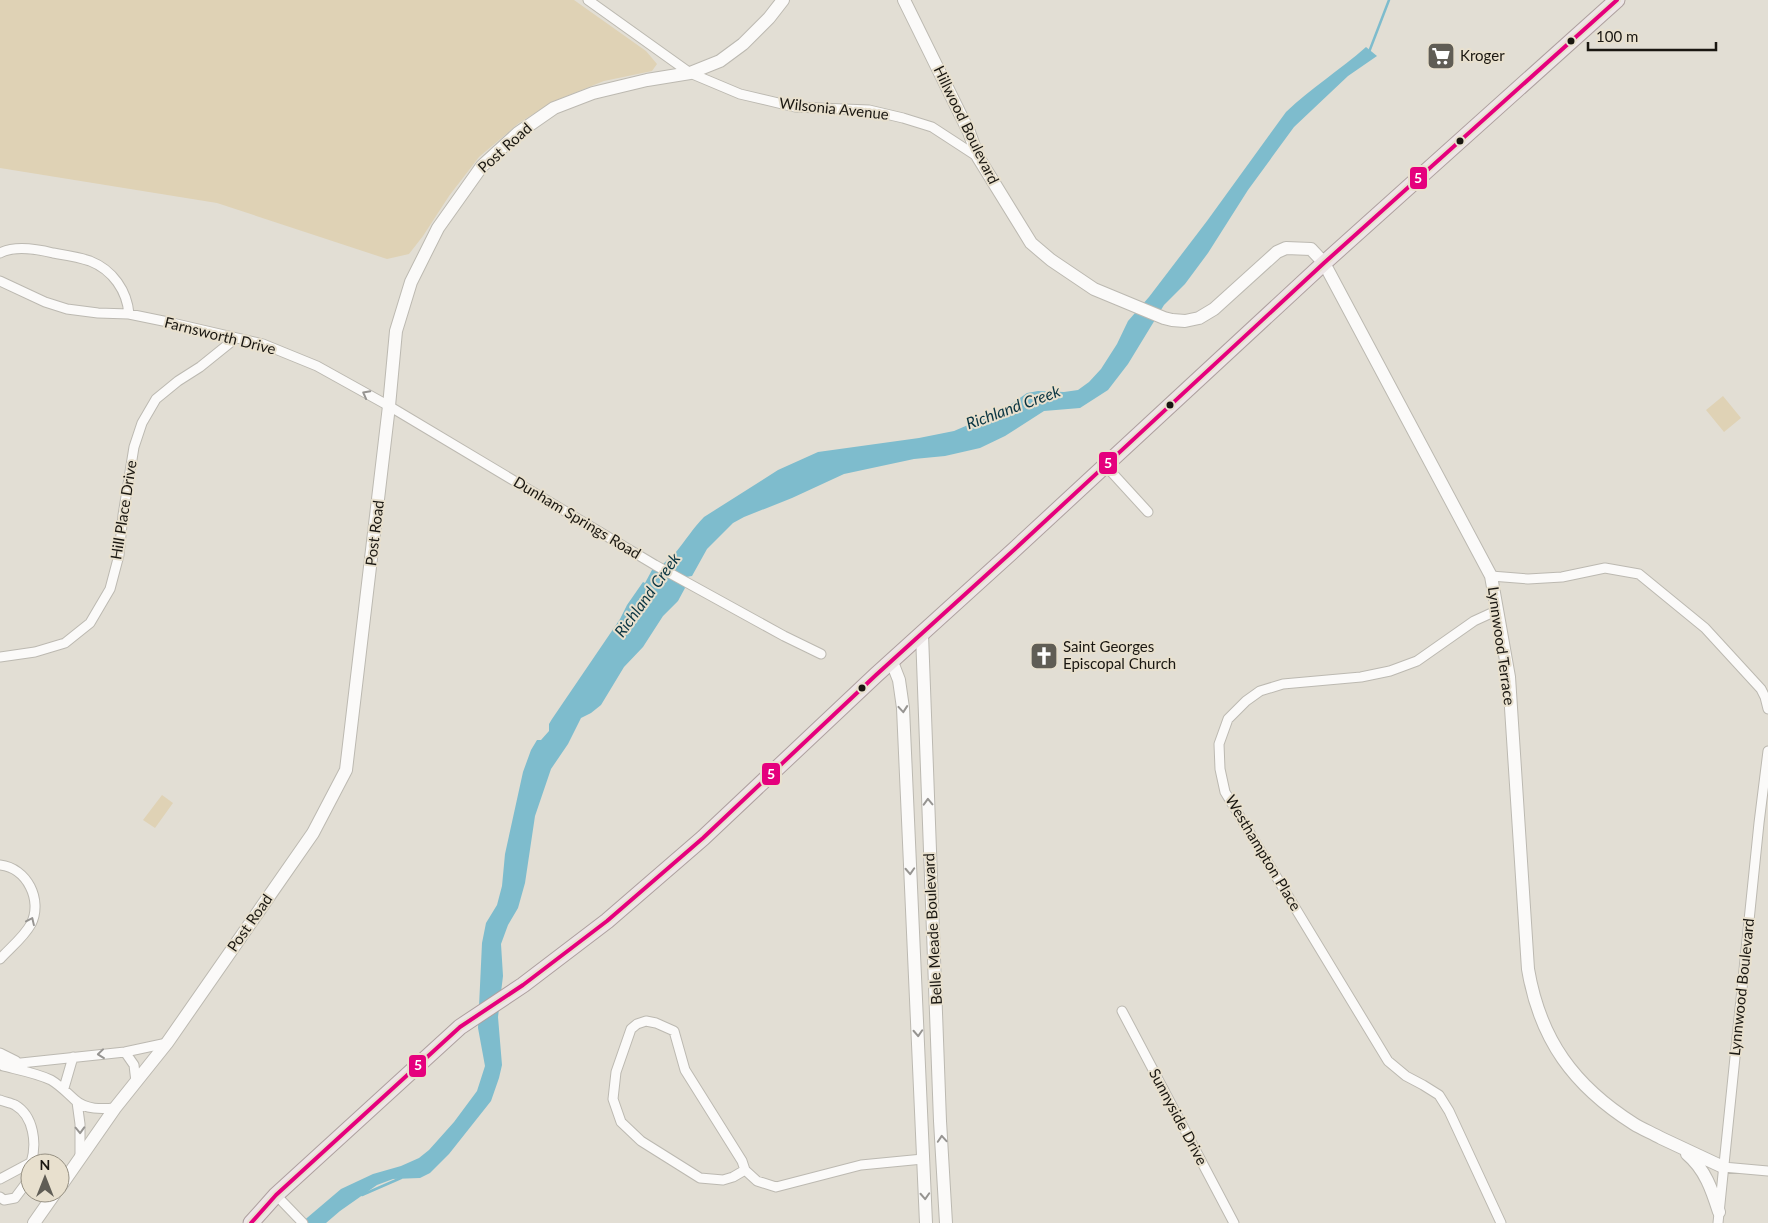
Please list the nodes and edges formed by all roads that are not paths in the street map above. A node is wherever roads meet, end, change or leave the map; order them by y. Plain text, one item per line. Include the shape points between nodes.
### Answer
1 (588, 0) edge
2 (783, 0) edge
3 (904, 0) edge
4 (1617, 0) edge
5 (690, 74) junction
6 (978, 157) junction
7 (0, 253) edge
8 (1324, 263) junction
9 (0, 281) edge
10 (129, 314) junction
11 (1164, 318) joint
12 (236, 338) junction
13 (389, 406) junction
14 (1105, 465) junction
15 (1148, 512) dead end
16 (1491, 576) junction
17 (1498, 610) junction
18 (922, 634) junction
19 (822, 654) dead end
20 (0, 657) edge
21 (892, 662) junction
22 (1764, 689) edge
23 (1768, 709) edge
24 (1768, 751) edge
25 (926, 760) junction
26 (906, 761) junction
27 (1768, 763) edge
28 (909, 836) junction
29 (929, 836) junction
30 (0, 865) edge
31 (914, 946) junction
32 (934, 946) junction
33 (0, 959) edge
34 (1122, 1011) dead end
35 (166, 1043) junction
36 (125, 1052) junction
37 (0, 1053) edge
38 (73, 1057) junction
39 (21, 1063) junction
40 (0, 1064) edge
41 (136, 1082) junction
42 (64, 1088) junction
43 (0, 1100) edge
44 (77, 1102) junction
45 (115, 1108) junction
46 (1675, 1144) junction
47 (34, 1153) edge
48 (943, 1158) junction
49 (80, 1159) junction
50 (923, 1159) junction
51 (1723, 1167) junction
52 (20, 1169) edge
53 (745, 1170) junction
54 (1768, 1171) edge
55 (70, 1173) edge
56 (0, 1179) edge
57 (20, 1191) edge
58 (276, 1195) junction
59 (0, 1197) edge
60 (49, 1203) edge
61 (1718, 1218) edge
62 (34, 1223) edge
63 (251, 1223) edge
64 (303, 1223) edge
65 (926, 1223) edge
66 (946, 1223) edge
67 (1234, 1223) edge
68 (1501, 1223) edge

1 - 5 street, Wilsonia Avenue
2 - 5 street, Post Road via 744,44 720,62
3 - 6 street, Hillwood Boulevard via 969,132
4 - 8 main road
5 - 6 street, Wilsonia Avenue via 740,94 796,107 869,110 903,118 932,127
5 - 13 street, Post Road via 647,80 554,108 518,133 482,166 438,228 411,282 396,331
6 - 11 street, Hillwood Boulevard via 1031,243 1094,289
7 - 10 street via 11,249 39,249 90,261 122,288
8 - 11 street, Lynnwood Terrace via 1311,249 1286,248 1277,252 1204,315 1185,321
8 - 14 main road
8 - 16 street, Lynnwood Terrace
9 - 10 street, Farnsworth Drive via 67,309
10 - 12 street, Farnsworth Drive
13 -> 12 street, Farnsworth Drive via 318,367 263,344
12 - 20 street, Hill Place Drive via 156,399 142,423 134,447 119,555 110,589 90,623 63,643 35,652
13 - 19 street, Dunham Springs Road via 655,565
13 - 35 street, Post Road via 346,770 313,833
14 - 15 street
14 - 18 main road
16 - 17 street, Lynnwood Terrace
16 - 22 street via 1562,577 1606,568 1639,574 1705,628
17 - 46 street, Lynnwood Terrace via 1509,677 1528,969 1533,997 1557,1050 1576,1077 1601,1102 1635,1125
17 - 68 street, Westhampton Place via 1474,621 1417,661 1390,671 1283,684 1260,691 1228,719 1219,744 1225,792 1388,1061 1439,1095
18 - 21 main road
18 - 25 street, Belle Meade Boulevard
21 -> 26 street, Belle Meade Boulevard via 899,680 903,708
21 - 58 main road via 703,838 607,921 524,985 460,1027
22 - 23 street
24 - 27 street, Lynnwood Boulevard
25 - 26 street
29 -> 25 street, Belle Meade Boulevard
26 - 28 street, Belle Meade Boulevard
27 - 51 street, Lynnwood Boulevard
28 - 29 street
28 -> 31 street, Belle Meade Boulevard
29 - 32 street, Belle Meade Boulevard
33 -> 30 street via 30,925 35,907 27,880 13,869
31 - 32 street
31 -> 50 street, Belle Meade Boulevard
48 -> 32 street, Belle Meade Boulevard
34 - 67 street, Sunnyside Drive
35 - 36 street
35 - 41 street, Post Road
36 -> 38 street
36 - 41 street via 134,1065
37 - 39 street
38 - 39 street
38 - 42 street
39 - 40 street
40 - 42 street via 40,1075
41 - 45 street, Post Road
42 - 44 street
43 - 47 street via 16,1106 31,1126
44 - 45 street via 96,1110
44 -> 49 street
45 - 49 street, Post Road
46 - 51 street, Lynnwood Terrace
46 - 61 street via 1702,1171 1713,1192
48 - 50 street
48 - 66 street, Belle Meade Boulevard
49 - 55 street, Post Road
50 - 53 street via 861,1165 776,1187 757,1181
50 -> 65 street, Belle Meade Boulevard
51 - 54 street
51 - 61 street, Lynnwood Boulevard
52 - 56 street
53 - 53 street via 686,1070 674,1031 656,1023 637,1024 631,1029 616,1072 614,1100 621,1122 641,1141 700,1178 723,1180
57 - 59 street via 15,1198 4,1200
58 - 63 main road
58 - 64 street
60 - 62 street

